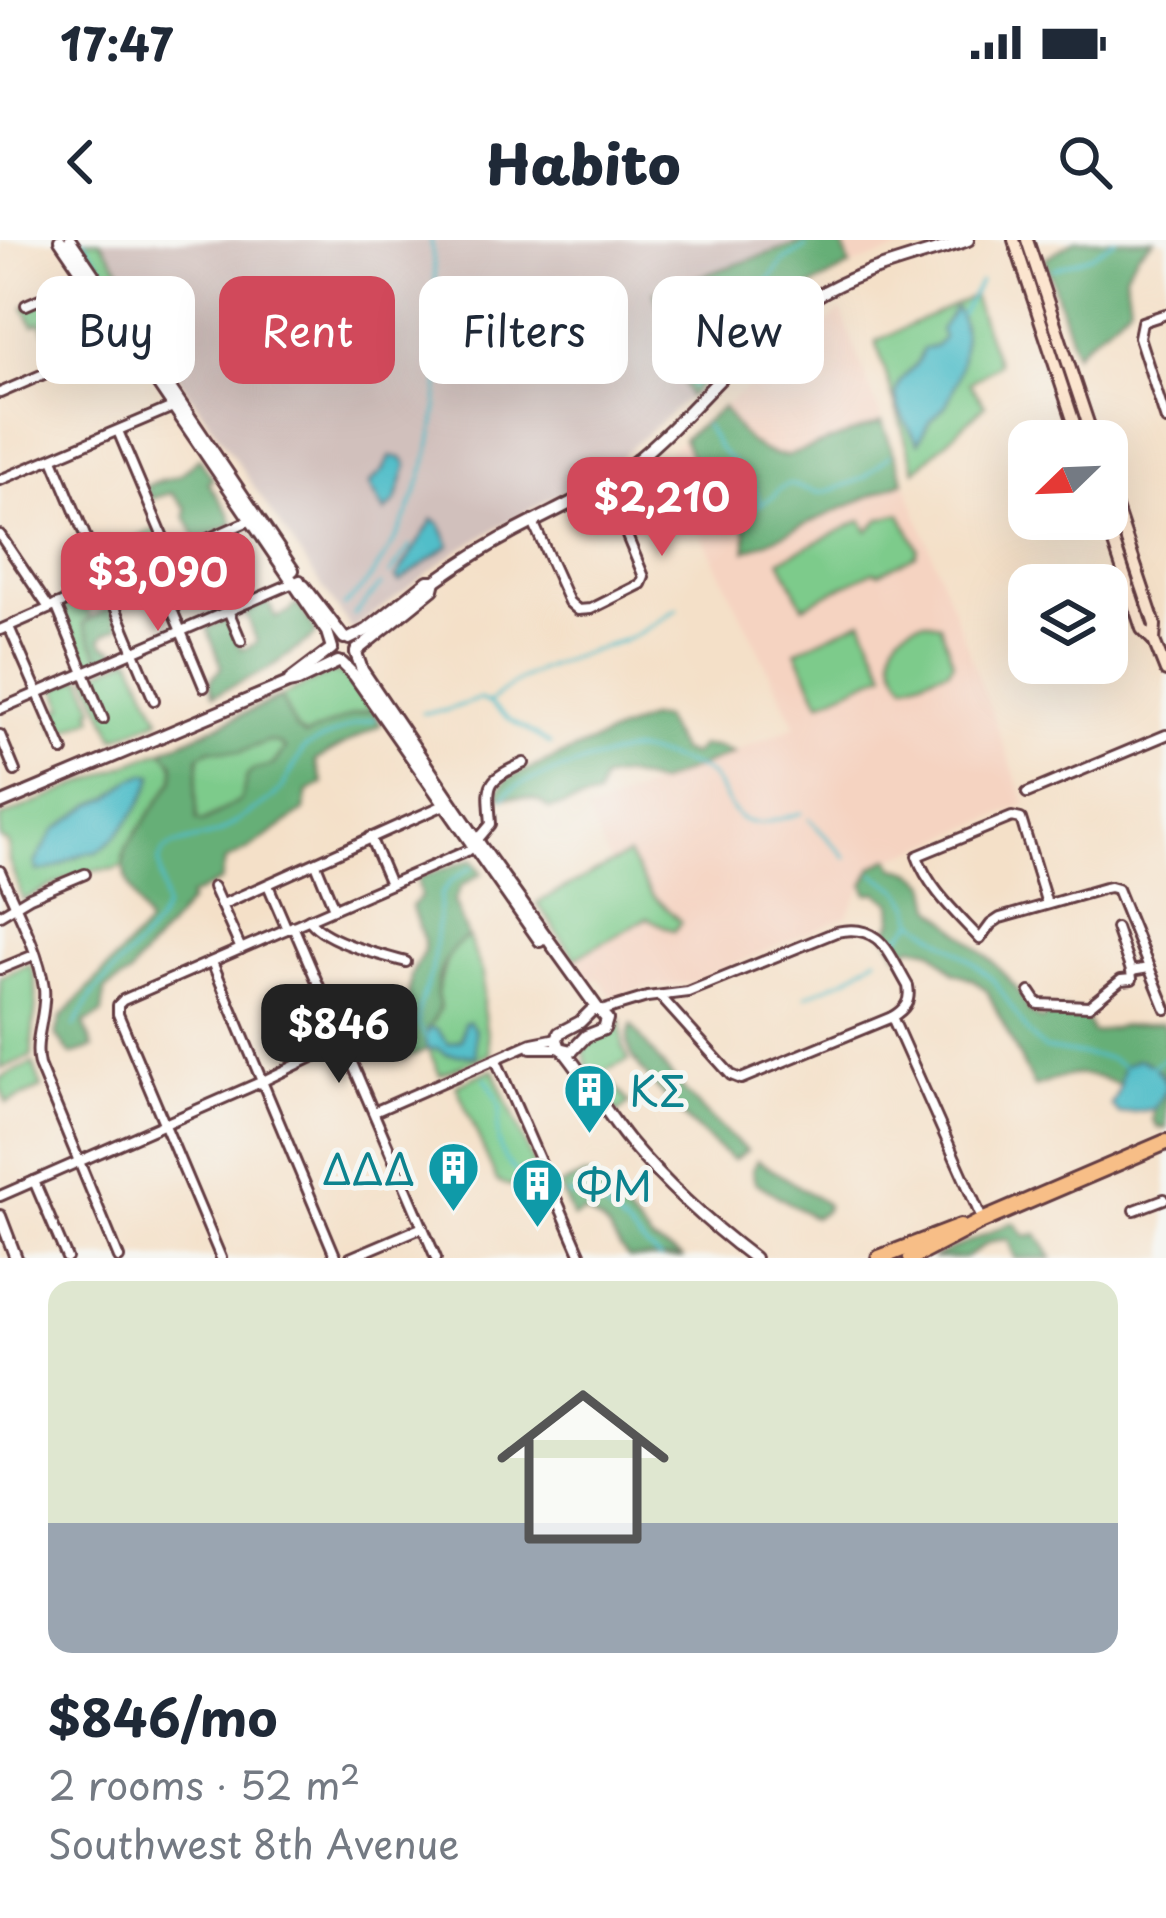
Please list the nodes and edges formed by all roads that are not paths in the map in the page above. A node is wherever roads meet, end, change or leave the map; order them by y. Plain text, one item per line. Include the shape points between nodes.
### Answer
1 (60, 240) edge
2 (70, 240) edge
3 (968, 240) edge
4 (1014, 240) edge
5 (1027, 240) edge
6 (84, 276) edge
7 (92, 276) edge
8 (36, 301) edge
9 (26, 305) dead end
10 (1166, 314) edge
11 (36, 377) edge
12 (164, 384) edge
13 (0, 393) edge
14 (179, 404) junction
15 (1073, 420) edge
16 (1087, 420) edge
17 (1166, 420) edge
18 (118, 431) junction
19 (53, 459) junction
20 (0, 480) edge
21 (253, 519) junction
22 (533, 521) junction
23 (0, 535) edge
24 (627, 536) dead end
25 (1113, 540) edge
26 (1127, 540) edge
27 (200, 544) junction
28 (12, 553) junction
29 (171, 556) junction
30 (0, 559) edge
31 (152, 564) junction
32 (297, 582) junction
33 (106, 584) junction
34 (52, 607) junction
35 (229, 612) junction
36 (4, 628) edge
37 (181, 633) junction
38 (241, 641) dead end
39 (1154, 641) junction
40 (351, 645) junction
41 (332, 648) junction
42 (134, 652) junction
43 (340, 662) junction
44 (1166, 671) edge
45 (83, 674) junction
46 (288, 683) junction
47 (204, 687) dead end
48 (37, 694) junction
49 (154, 700) dead end
50 (0, 709) edge
51 (103, 718) dead end
52 (0, 735) edge
53 (1166, 735) edge
54 (405, 741) junction
55 (64, 751) dead end
56 (524, 764) dead end
57 (15, 771) dead end
58 (1027, 793) dead end
59 (0, 804) edge
60 (444, 805) junction
61 (370, 836) junction
62 (475, 844) junction
63 (316, 864) junction
64 (0, 871) edge
65 (86, 874) dead end
66 (390, 884) junction
67 (268, 885) junction
68 (213, 887) dead end
69 (1047, 904) junction
70 (221, 905) junction
71 (15, 908) junction
72 (334, 908) junction
73 (0, 915) edge
74 (309, 919) junction
75 (290, 927) junction
76 (1116, 928) dead end
77 (241, 949) junction
78 (34, 955) junction
79 (212, 962) junction
80 (406, 962) dead end
81 (0, 969) edge
82 (1151, 973) junction
83 (1131, 975) junction
84 (688, 992) junction
85 (1030, 992) dead end
86 (660, 996) junction
87 (1166, 1010) edge
88 (598, 1014) junction
89 (397, 1016) dead end
90 (677, 1016) junction
91 (892, 1017) junction
92 (344, 1042) junction
93 (560, 1046) junction
94 (579, 1046) junction
95 (496, 1060) junction
96 (583, 1077) junction
97 (261, 1082) junction
98 (374, 1112) junction
99 (165, 1123) junction
100 (1166, 1142) edge
101 (78, 1161) junction
102 (34, 1181) junction
103 (0, 1196) edge
104 (1164, 1198) edge
105 (1136, 1210) dead end
106 (0, 1216) edge
107 (982, 1221) junction
108 (423, 1227) junction
109 (16, 1258) edge
110 (67, 1258) edge
111 (118, 1258) edge
112 (221, 1258) edge
113 (336, 1258) edge
114 (350, 1258) edge
115 (436, 1258) edge
116 (582, 1258) edge
117 (754, 1258) edge
118 (879, 1258) edge
119 (911, 1258) edge

1 - 6 street
2 - 7 street
3 - 22 street via 814,298 632,465
4 - 15 main road
5 - 16 main road
8 - 9 street
10 - 17 street via 1142,322 1139,337
11 - 13 street
12 - 14 street
14 - 18 street
14 - 21 street
18 - 19 street
18 - 29 street
19 - 20 street
19 - 33 street
21 - 27 street
21 - 32 street
22 - 24 street via 578,610 641,584
22 - 40 street via 464,560
23 - 28 street
25 - 39 main road via 1142,629
26 - 39 main road
27 - 29 street
27 - 35 street
28 - 30 street
28 - 34 street
29 - 31 street
31 - 33 street
31 - 37 street
32 - 35 street
32 - 40 street
32 - 41 street
33 - 34 street
33 - 42 street
34 - 36 street
34 - 45 street
35 - 37 street
35 - 38 street
36 - 48 street
37 - 42 street
37 - 47 street
39 - 44 main road
40 - 41 street via 338,640
40 - 43 street via 350,662
40 - 54 street
41 - 43 street
41 - 46 street
42 - 45 street
42 - 49 street
43 - 46 street
43 - 54 street
45 - 48 street
45 - 51 street
46 - 59 street
48 - 50 street
48 - 55 street
52 - 57 street
53 - 58 street
54 - 60 street
54 - 62 street
56 - 62 street via 492,783 491,821
60 - 61 street
60 - 62 street
61 - 63 street
61 - 66 street
62 - 66 street
62 - 88 street
63 - 67 street
63 - 72 street
64 - 71 street
65 - 71 street
66 - 72 street
67 - 70 street
67 - 75 street
68 - 70 street
69 - 69 street via 1021,819 916,856 980,939 1000,918
69 - 82 street via 1117,889
70 - 77 street
71 - 73 street
71 - 78 street
72 - 74 street
74 - 75 street
74 - 80 street via 316,929
75 - 77 street
75 - 92 street
76 - 83 street
77 - 79 street
78 - 81 street
78 - 101 street via 44,1000 39,1065
79 - 97 street
79 - 99 street via 118,1005
82 - 83 street
82 - 87 street
83 - 85 street via 1089,1006 1038,1004
84 - 86 street
84 - 90 street
84 - 91 street via 853,928 880,941 908,986 908,1003
86 - 88 street
86 - 90 street
88 - 93 street via 562,1030
88 - 94 street via 602,1031
89 - 92 street
90 - 91 street via 741,1079
91 - 107 street
92 - 97 street
92 - 98 street
93 - 94 street
93 - 95 street via 532,1043
93 - 96 street
94 - 96 street
95 - 98 street
95 - 116 street
96 - 117 street via 657,1173
97 - 99 street
97 - 113 street
98 - 108 street
99 - 101 street
99 - 112 street
100 - 107 main road
101 - 102 street
101 - 111 street
102 - 103 street
102 - 110 street
104 - 105 street
106 - 109 street
107 - 118 main road
107 - 119 main road
108 - 114 street
108 - 115 street

